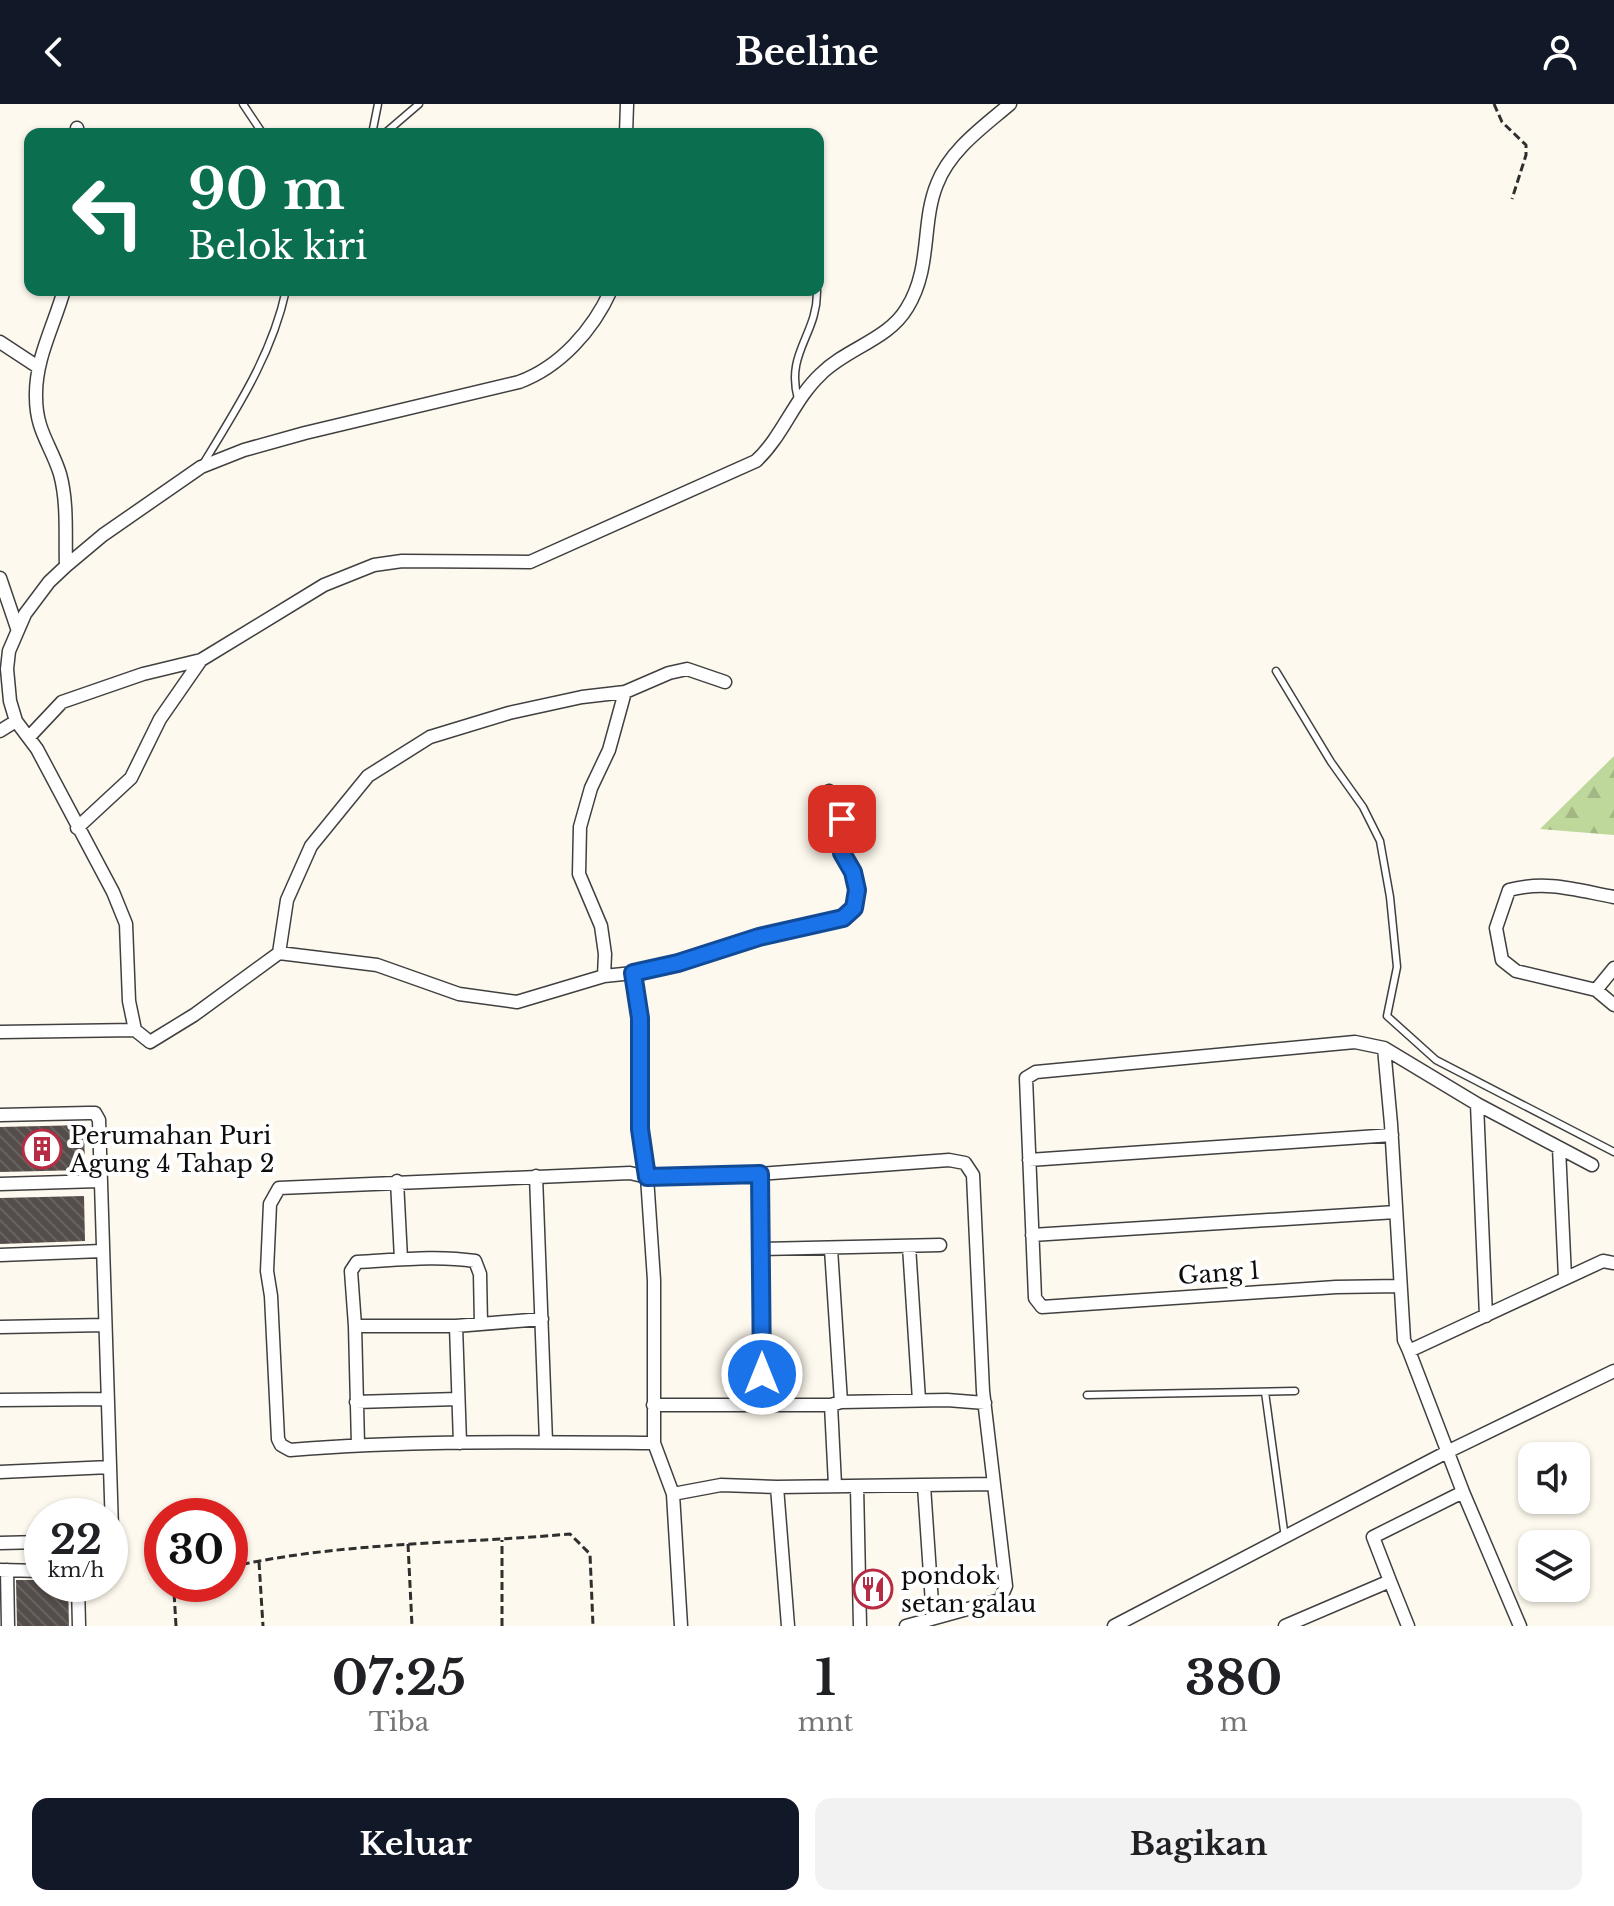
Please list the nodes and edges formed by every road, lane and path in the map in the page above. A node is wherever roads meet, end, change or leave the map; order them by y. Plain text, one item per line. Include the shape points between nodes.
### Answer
1 (243, 104) edge
2 (378, 104) edge
3 (419, 104) edge
4 (627, 104) edge
5 (1010, 104) edge
6 (1494, 104) edge
7 (259, 128) edge
8 (373, 128) edge
9 (391, 128) edge
10 (626, 128) edge
11 (1512, 199) dead end
12 (62, 296) edge
13 (285, 296) edge
14 (608, 296) edge
15 (817, 296) edge
16 (0, 342) edge
17 (38, 367) junction
18 (799, 402) junction
19 (201, 467) junction
20 (66, 566) junction
21 (0, 578) edge
22 (17, 628) junction
23 (201, 660) junction
24 (1276, 671) dead end
25 (725, 682) dead end
26 (625, 692) junction
27 (16, 721) junction
28 (0, 731) edge
29 (29, 737) junction
30 (829, 791) dead end
31 (77, 828) junction
32 (1614, 897) edge
33 (279, 953) junction
34 (1614, 968) edge
35 (633, 973) junction
36 (604, 976) junction
37 (1596, 990) junction
38 (1614, 1005) edge
39 (135, 1030) junction
40 (0, 1032) edge
41 (1384, 1048) junction
42 (1477, 1104) junction
43 (0, 1115) edge
44 (1392, 1135) junction
45 (1559, 1148) junction
46 (1614, 1152) edge
47 (1029, 1160) junction
48 (1592, 1165) dead end
49 (760, 1174) junction
50 (536, 1176) junction
51 (647, 1177) junction
52 (99, 1181) junction
53 (397, 1181) junction
54 (0, 1184) edge
55 (1396, 1212) junction
56 (1032, 1235) junction
57 (940, 1245) dead end
58 (909, 1246) junction
59 (761, 1249) junction
60 (831, 1249) junction
61 (102, 1251) junction
62 (0, 1255) edge
63 (401, 1259) junction
64 (1614, 1263) edge
65 (1565, 1278) junction
66 (1400, 1286) junction
67 (1486, 1316) junction
68 (542, 1319) junction
69 (481, 1324) junction
70 (105, 1325) junction
71 (355, 1326) junction
72 (456, 1326) junction
73 (0, 1327) edge
74 (1409, 1351) junction
75 (1614, 1371) edge
76 (1295, 1391) dead end
77 (1265, 1392) junction
78 (1087, 1395) dead end
79 (106, 1399) junction
80 (457, 1399) junction
81 (0, 1400) edge
82 (919, 1400) junction
83 (356, 1402) junction
84 (985, 1403) junction
85 (836, 1404) junction
86 (653, 1405) junction
87 (762, 1405) junction
88 (546, 1442) junction
89 (460, 1443) junction
90 (654, 1443) junction
91 (358, 1445) junction
92 (1449, 1451) junction
93 (110, 1467) junction
94 (0, 1472) edge
95 (994, 1484) junction
96 (835, 1485) junction
97 (857, 1486) junction
98 (924, 1486) junction
99 (777, 1487) junction
100 (1463, 1492) junction
101 (673, 1494) junction
102 (111, 1498) edge
103 (1285, 1538) junction
104 (502, 1540) junction
105 (24, 1542) edge
106 (0, 1543) edge
107 (408, 1544) junction
108 (259, 1560) junction
109 (248, 1563) edge
110 (3, 1570) edge
111 (24, 1571) edge
112 (1390, 1581) junction
113 (78, 1602) edge
114 (175, 1602) edge
115 (933, 1618) junction
116 (8, 1626) edge
117 (79, 1626) edge
118 (176, 1626) edge
119 (263, 1626) edge
120 (412, 1626) edge
121 (502, 1626) edge
122 (593, 1626) edge
123 (681, 1626) edge
124 (788, 1626) edge
125 (860, 1626) edge
126 (906, 1626) edge
127 (1114, 1626) edge
128 (1285, 1626) edge
129 (1408, 1626) edge
130 (1520, 1626) edge

1 - 7 lane
2 - 8 lane
3 - 9 lane
4 - 10 street
5 - 18 street via 961,147 943,171 931,203 925,260 908,307 896,322 821,373
6 - 11 path via 1502,122 1526,145
12 - 17 street
13 - 19 lane via 268,350
14 - 19 street via 592,324 536,376 305,433
15 - 18 lane via 815,315 794,365
16 - 17 street
17 - 20 street via 37,415 59,472
18 - 23 street via 777,439 756,461 539,559 374,565 324,585
19 - 20 street
20 - 22 street
21 - 22 street
22 - 27 street via 7,669
23 - 29 street via 62,702
23 - 31 street via 160,719 131,778
24 - 46 lane via 1380,841 1397,967 1387,1016 1436,1060
25 - 26 street via 687,669
26 - 33 street via 509,713 430,737 368,776 311,846 287,900
26 - 36 street via 580,827 579,874 601,926
27 - 28 street
27 - 29 street
29 - 31 street
30 - 35 street via 842,819 842,853 857,890 854,908 843,918
31 - 39 street via 126,924
32 - 37 street via 1549,884 1509,890 1496,928 1502,960 1516,971
33 - 36 street via 377,965 459,994 517,1002
33 - 39 street via 150,1042
34 - 37 street
35 - 36 street
35 - 51 street
37 - 38 street
39 - 40 street
41 - 42 street
41 - 44 street
41 - 47 street via 1355,1042 1036,1072 1026,1078
42 - 45 street
42 - 67 street
43 - 52 street via 95,1113
44 - 47 street
44 - 55 street
45 - 48 street
45 - 65 street
47 - 56 street
49 - 51 street
49 - 59 street
49 - 84 street via 965,1163 973,1175
50 - 51 street
50 - 53 street
50 - 68 street
51 - 86 street via 654,1280
52 - 54 street
52 - 61 street
53 - 63 street
53 - 91 street via 279,1188 270,1204 267,1271 278,1439 290,1450
55 - 56 street
55 - 66 street
56 - 66 street, Gang 1 via 1035,1298 1042,1307
57 - 58 street
58 - 60 street
58 - 82 street
59 - 60 street
59 - 87 street
60 - 85 street
61 - 62 street
61 - 70 street
63 - 69 street via 475,1261
63 - 71 street via 353,1265
64 - 65 street via 1603,1261
65 - 67 street
66 - 74 street
67 - 74 street
68 - 69 street
68 - 88 street
69 - 72 street
70 - 73 street
70 - 79 street
71 - 72 street
71 - 83 street
72 - 80 street
74 - 92 street
75 - 92 street
76 - 77 lane
77 - 78 lane
77 - 103 lane
79 - 81 street
79 - 93 street
80 - 83 street
80 - 89 street
82 - 84 street
82 - 85 street
83 - 91 street
84 - 95 street
85 - 87 street
85 - 96 street
86 - 87 street
86 - 90 street
88 - 89 street
88 - 90 street
89 - 91 street
90 - 101 street
92 - 100 street
92 - 103 street
93 - 94 street
93 - 102 street
95 - 98 street
95 - 115 street via 1006,1586 1000,1600
96 - 97 street
96 - 99 street
97 - 98 street
97 - 125 street
98 - 115 street
99 - 101 street via 721,1485
99 - 124 street
100 - 112 street via 1373,1537
100 - 130 street
101 - 123 street
103 - 127 street
104 - 107 path
104 - 121 path
104 - 122 path via 570,1534 590,1554
105 - 106 street
107 - 108 path
107 - 120 path
108 - 109 path
108 - 119 path
110 - 111 street
110 - 116 street
112 - 128 street
112 - 129 street
113 - 117 street
114 - 118 path
115 - 126 street

